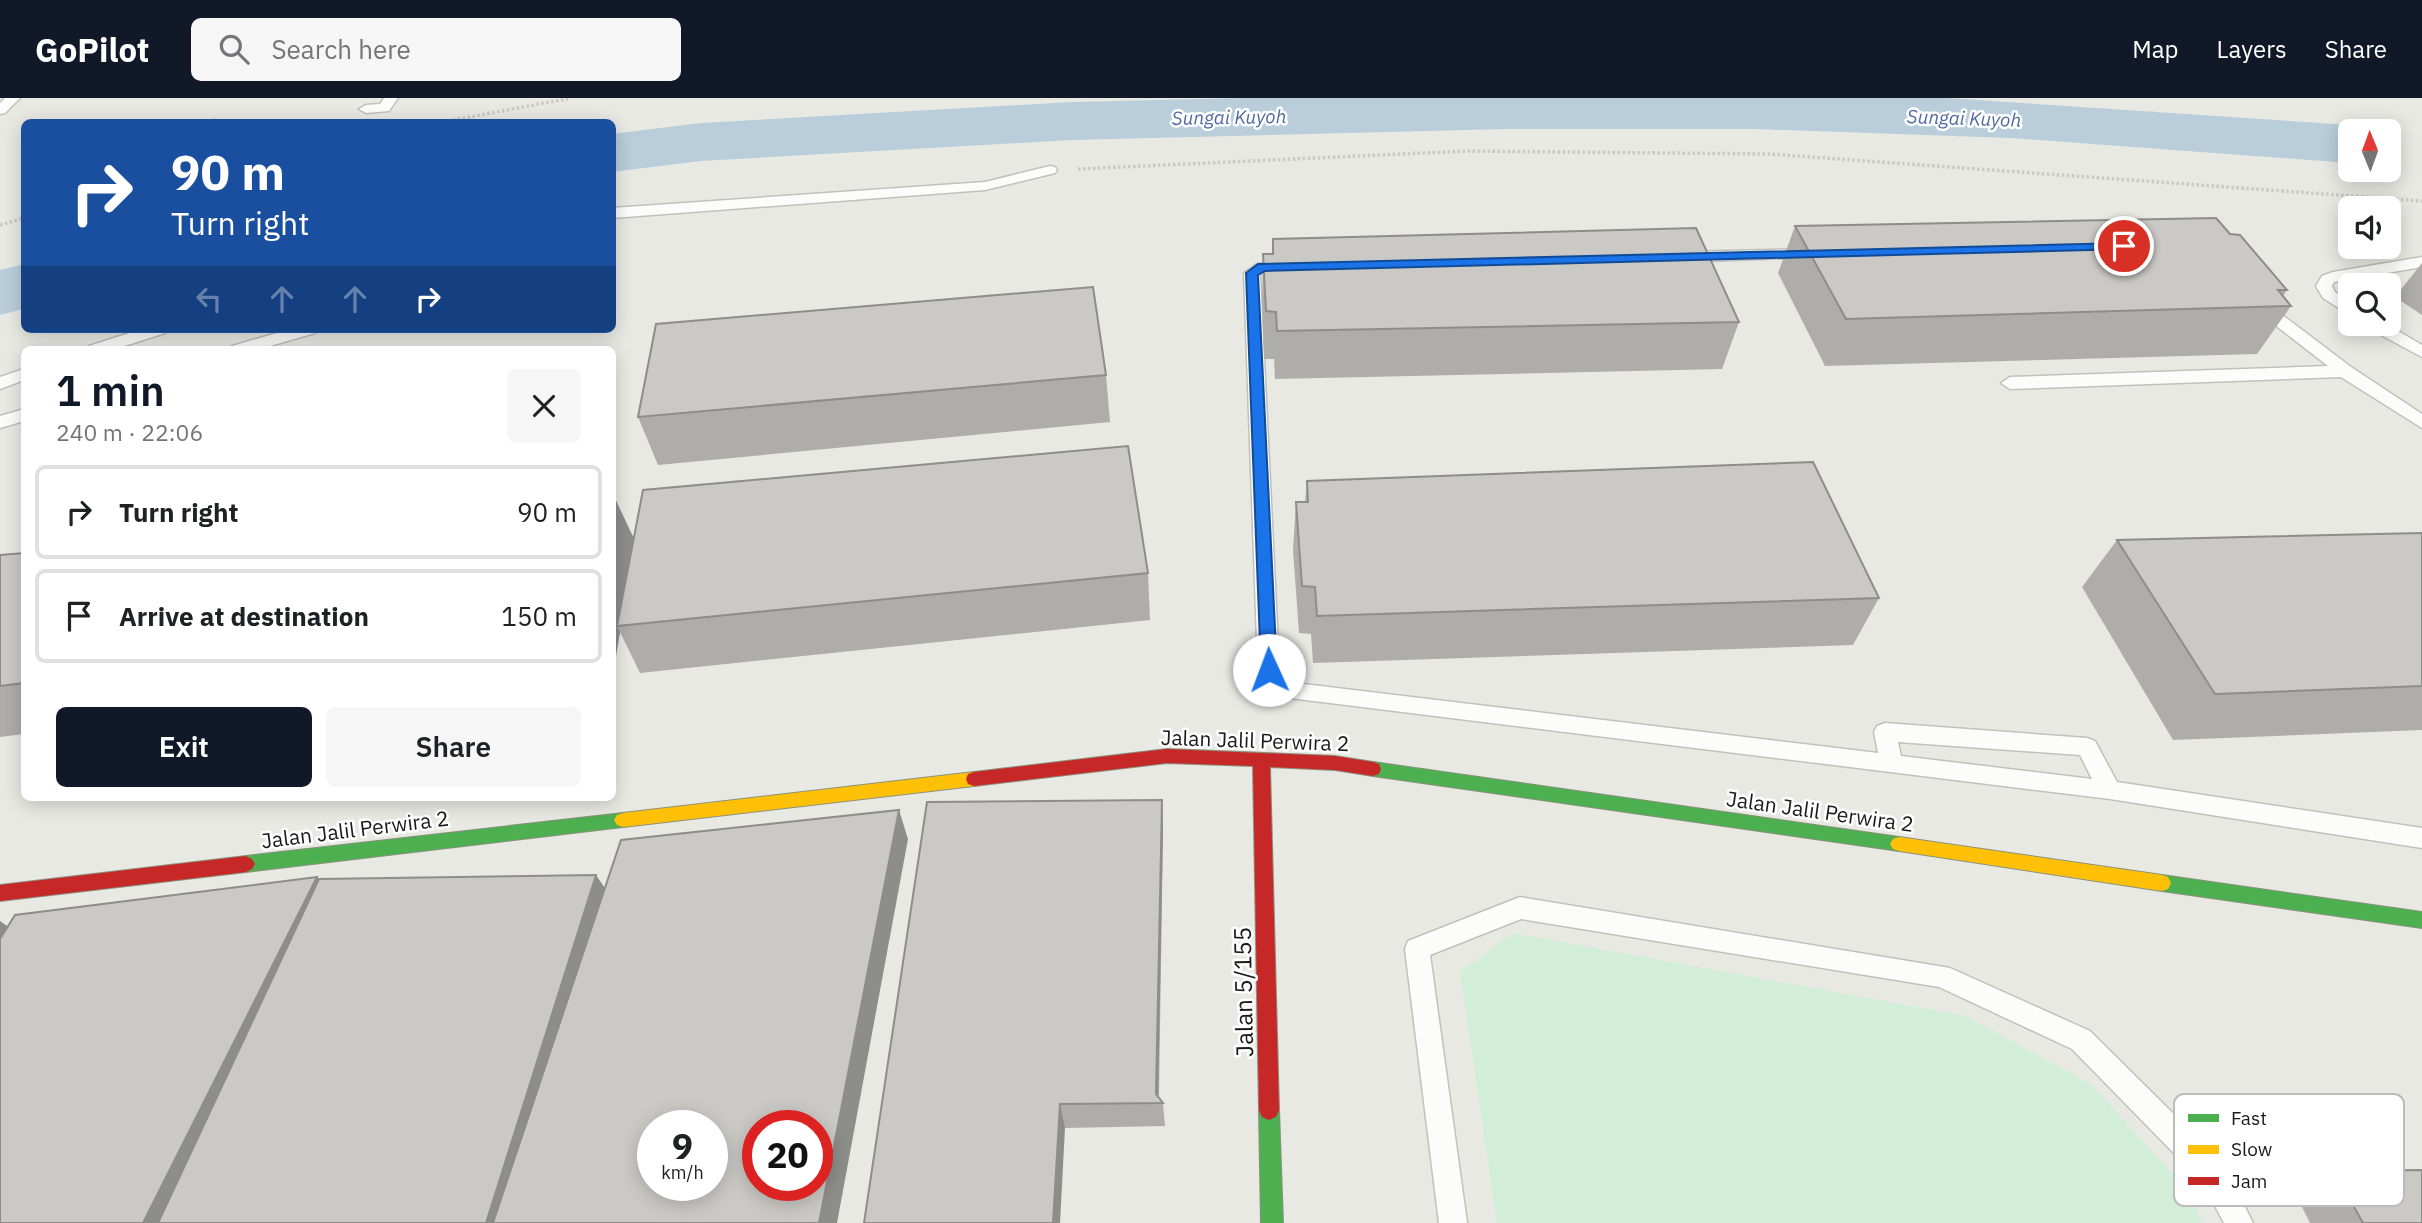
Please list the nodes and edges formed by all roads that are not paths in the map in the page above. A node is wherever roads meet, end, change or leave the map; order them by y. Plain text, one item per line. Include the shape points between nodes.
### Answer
1 (13, 98) edge
2 (391, 98) edge
3 (366, 108) dead end
4 (0, 110) edge
5 (1050, 170) road end
6 (616, 213) edge
7 (1833, 253) edge
8 (1667, 257) edge
9 (2422, 262) edge
10 (1304, 266) edge
11 (2352, 273) edge
12 (2338, 275) edge
13 (2248, 297) edge
14 (2338, 301) edge
15 (147, 333) edge
16 (295, 333) edge
17 (2395, 336) edge
18 (106, 346) edge
19 (252, 346) edge
20 (2422, 352) edge
21 (2346, 372) junction
22 (21, 375) edge
23 (0, 383) edge
24 (2010, 383) dead end
25 (21, 416) edge
26 (0, 422) edge
27 (2422, 422) edge
28 (1261, 760) junction
29 (1891, 763) junction
30 (2110, 790) junction
31 (2422, 838) edge
32 (0, 893) edge
33 (2422, 920) edge
34 (2174, 1134) edge
35 (2230, 1206) edge
36 (1272, 1223) edge
37 (1453, 1223) edge
38 (2239, 1223) edge

1 - 4 lane
2 - 3 lane via 384,108
5 - 6 lane via 985,186
7 - 8 lane
9 - 11 lane
10 - 29 lane via 1263,267 1252,273 1269,670 1289,691
12 - 14 lane via 2324,286
13 - 21 lane
15 - 18 lane
16 - 19 lane
17 - 20 lane
21 - 24 lane
21 - 27 lane
22 - 23 lane
25 - 26 lane
28 - 32 street, Jalan Jalil Perwira 2 via 1167,755
28 - 33 street, Jalan Jalil Perwira 2 via 1335,763
28 - 36 street, Jalan 5/155
29 - 30 lane
29 - 30 lane via 1885,732 2087,747
30 - 31 lane
34 - 37 lane via 2081,1040 1941,976 1520,908 1417,950
35 - 38 lane

